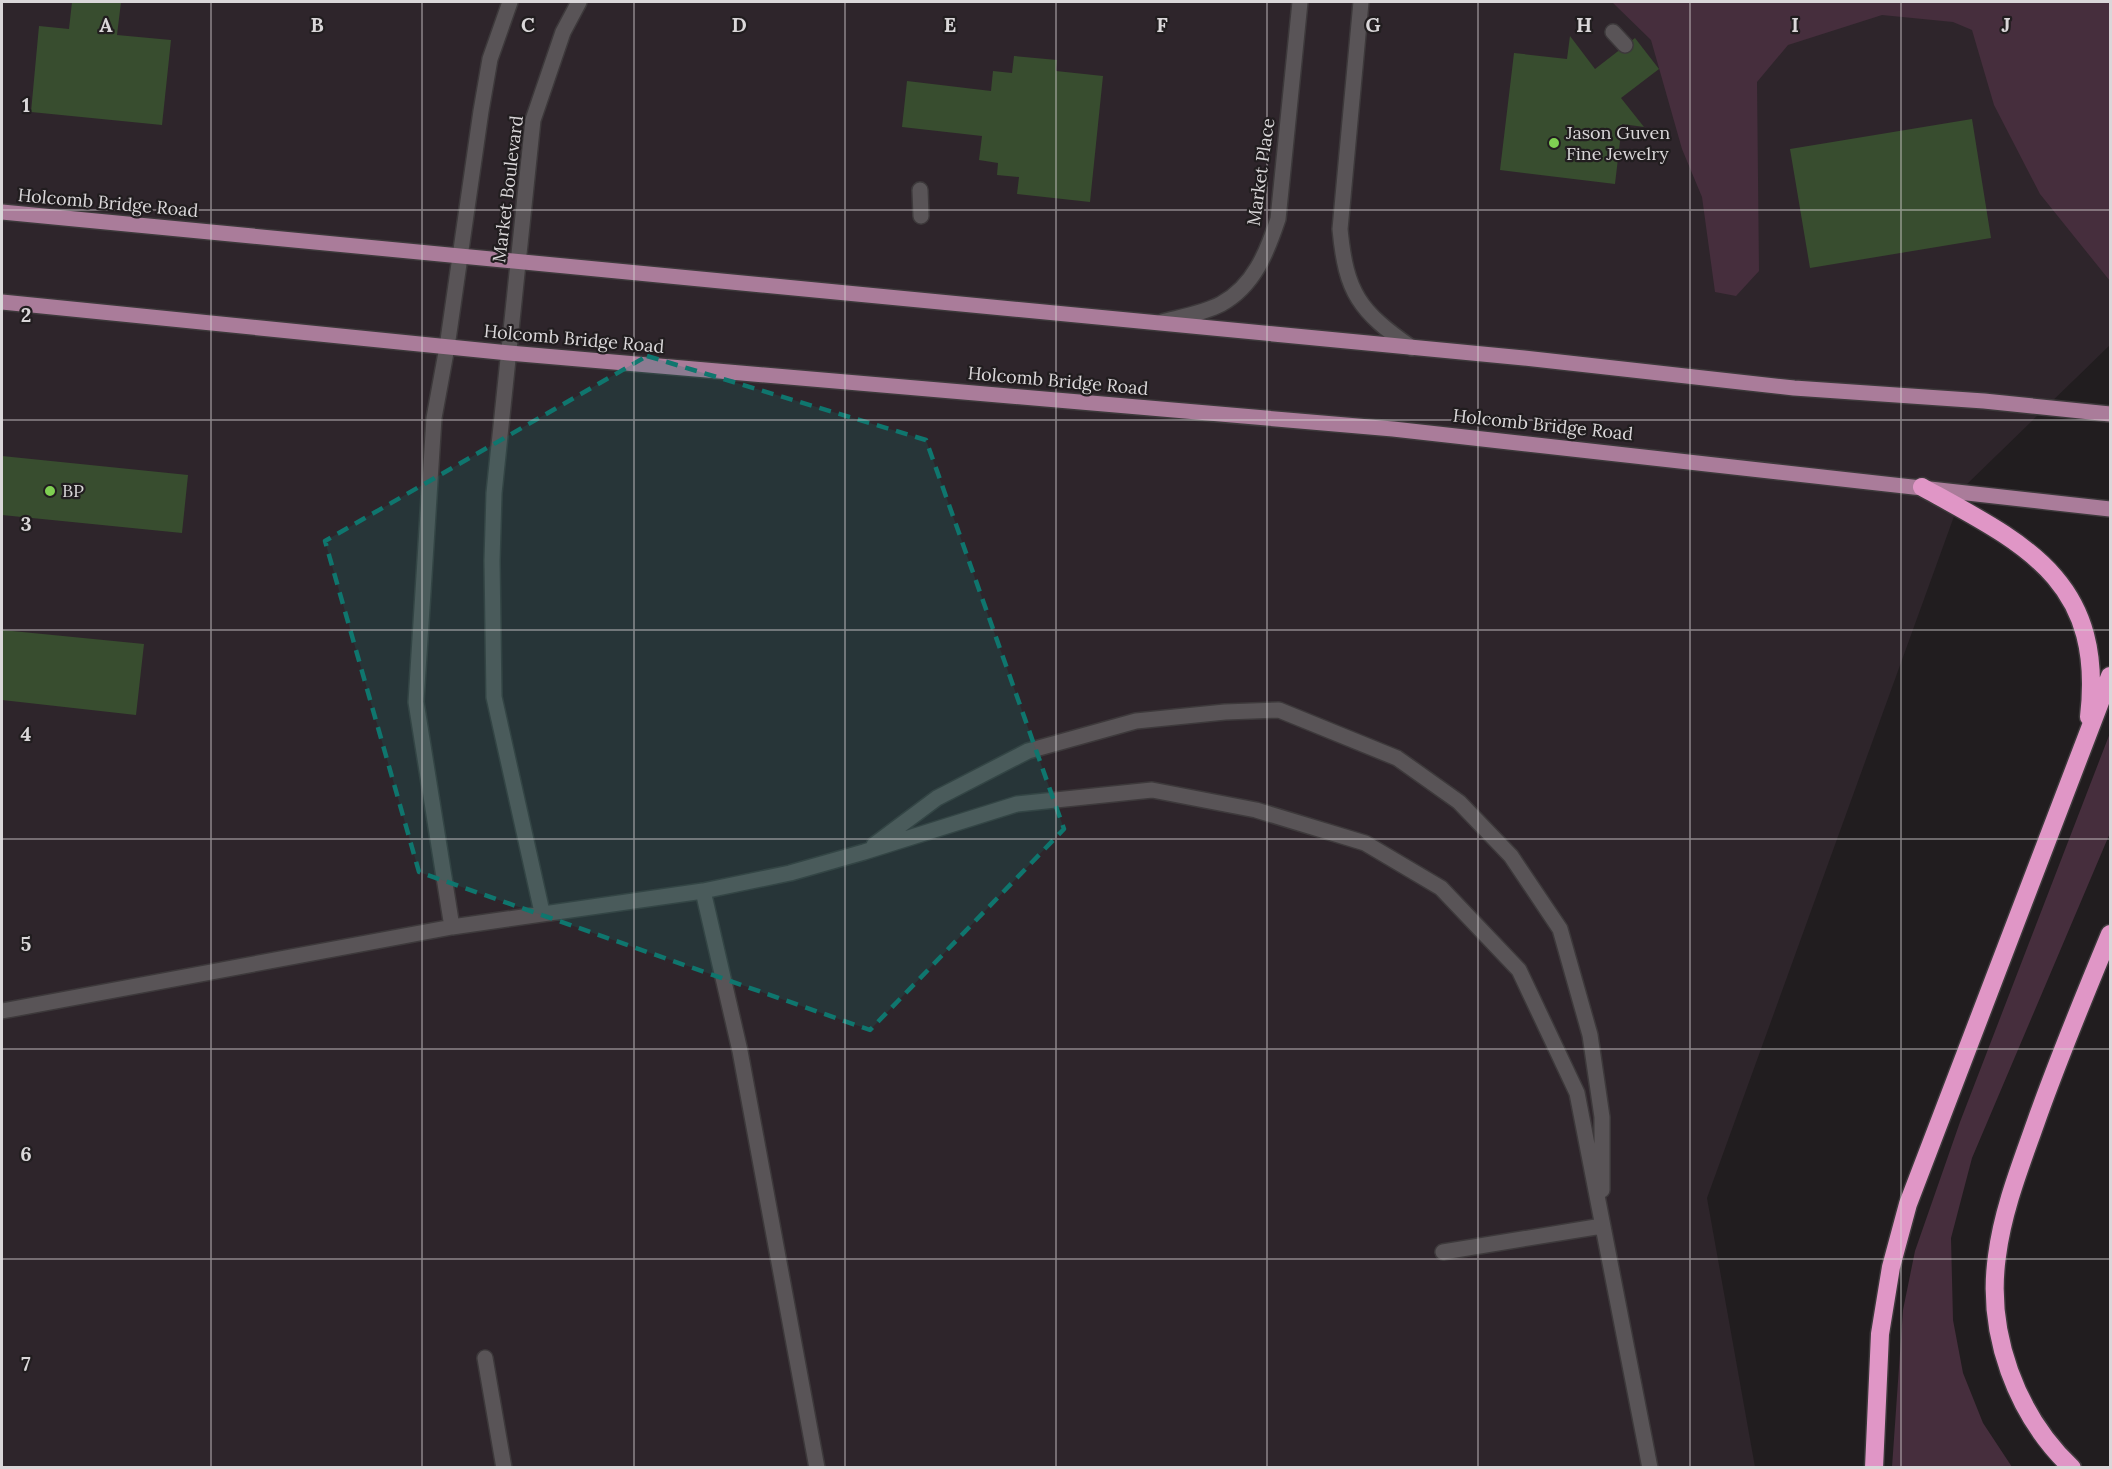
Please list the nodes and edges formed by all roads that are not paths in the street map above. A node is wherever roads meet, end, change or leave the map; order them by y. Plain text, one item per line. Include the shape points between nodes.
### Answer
1 (510, 2) edge
2 (579, 2) edge
3 (1300, 2) edge
4 (1360, 2) edge
5 (1613, 32) dead end
6 (1625, 45) dead end
7 (920, 190) dead end
8 (2, 212) edge
9 (921, 216) dead end
10 (460, 257) junction
11 (519, 262) junction
12 (2, 302) edge
13 (1162, 322) junction
14 (447, 347) junction
15 (1412, 348) junction
16 (509, 353) junction
17 (2110, 414) edge
18 (1922, 487) junction
19 (2110, 509) edge
20 (2110, 676) edge
21 (2080, 758) junction
22 (864, 852) junction
23 (703, 891) junction
24 (542, 912) junction
25 (452, 927) junction
26 (2110, 934) edge
27 (2, 1011) edge
28 (1602, 1226) junction
29 (1443, 1252) dead end
30 (485, 1358) dead end
31 (504, 1467) edge
32 (817, 1467) edge
33 (1650, 1467) edge
34 (1874, 1467) edge
35 (2072, 1467) edge

1 - 10 street, Market Boulevard via 490,59
2 - 11 street, Market Boulevard via 563,32 533,120
3 - 13 street, Market Place via 1278,219 1267,252 1249,281 1221,304
4 - 15 street via 1340,229 1343,262 1351,288 1370,313
5 - 6 street
7 - 9 street
8 - 10 main road, Holcomb Bridge Road
10 - 11 main road, Holcomb Bridge Road
10 - 14 street, Market Boulevard
11 - 13 main road, Holcomb Bridge Road
11 - 16 street, Market Boulevard
12 - 14 main road, Holcomb Bridge Road
13 - 15 main road, Holcomb Bridge Road
14 - 16 main road, Holcomb Bridge Road
14 - 25 street, Market Boulevard via 434,418 416,702
15 - 17 main road, Holcomb Bridge Road via 1783,387
16 - 18 main road, Holcomb Bridge Road via 1393,429
16 - 24 street, Market Boulevard via 494,493 494,696
18 - 19 main road, Holcomb Bridge Road
18 - 21 highway via 2024,546 2062,586 2079,619 2089,655 2089,713
20 - 21 highway
21 - 34 highway via 1908,1204 1891,1267 1880,1334
22 - 23 street
22 - 28 street via 1017,804 1152,790 1256,810 1365,843 1441,888 1519,970 1577,1093
22 - 28 street via 937,798 1028,751 1136,721 1278,710 1397,758 1459,802 1511,856 1560,929 1590,1035 1602,1117
23 - 24 street
23 - 32 street via 740,1051
24 - 25 street
25 - 27 street
26 - 35 highway via 2023,1156 1996,1257 1996,1316 2008,1368 2032,1418
28 - 29 street
28 - 33 street
30 - 31 street

